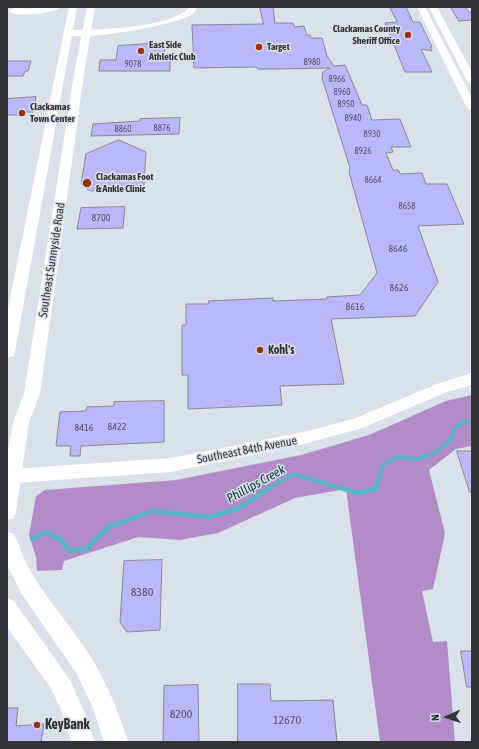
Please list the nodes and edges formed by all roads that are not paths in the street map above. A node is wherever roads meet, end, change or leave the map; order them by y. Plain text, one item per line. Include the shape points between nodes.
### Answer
1 (56, 7) edge
2 (73, 7) edge
3 (91, 7) edge
4 (193, 7) edge
5 (421, 7) edge
6 (433, 7) edge
7 (14, 11) dead end
8 (426, 17) junction
9 (443, 27) junction
10 (85, 32) junction
11 (67, 33) junction
12 (457, 78) junction
13 (471, 79) edge
14 (472, 108) edge
15 (7, 352) edge
16 (472, 379) edge
17 (13, 476) junction
18 (7, 512) edge
19 (7, 540) edge
20 (7, 608) edge
21 (83, 742) edge
22 (116, 742) edge

1 - 7 highway via 46,10
2 - 11 main road
3 - 10 main road, Southeast Sunnyside Road
4 - 10 street via 191,11 178,18 133,29
5 - 8 street
6 - 9 street
8 - 9 street via 436,26
8 - 12 street
9 - 13 street
10 - 11 street
10 - 17 main road, Southeast Sunnyside Road via 32,394 21,422
11 - 15 main road
12 - 13 street
12 - 14 street
16 - 17 street, Southeast 84th Avenue via 442,388 356,424 304,438 152,467
17 - 18 main road, Southeast Sunnyside Road
19 - 22 main road via 16,567 77,656 102,699
20 - 21 main road via 23,636 52,672 66,696

